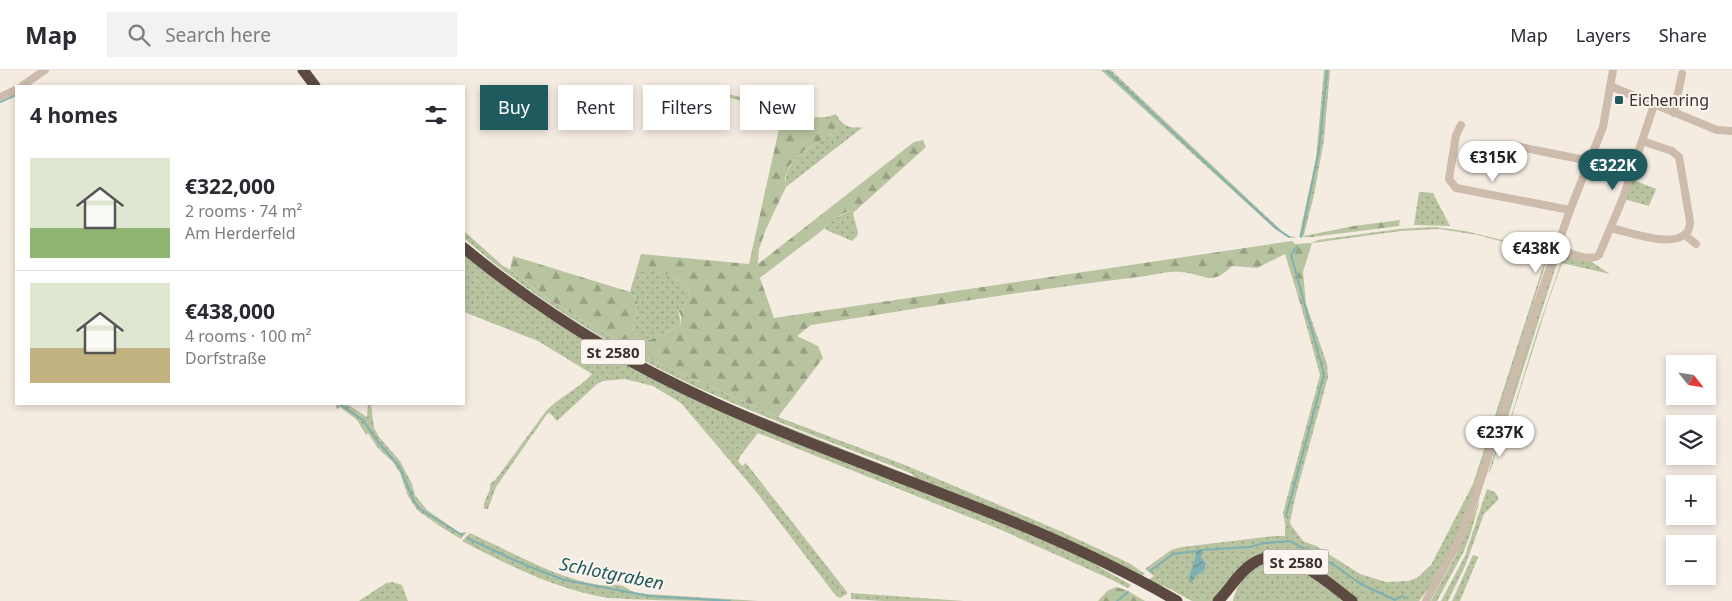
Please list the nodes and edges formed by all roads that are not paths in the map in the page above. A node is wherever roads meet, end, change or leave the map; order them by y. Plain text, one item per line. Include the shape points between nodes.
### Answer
1 (45, 70) edge
2 (303, 70) edge
3 (1611, 70) edge
4 (1682, 74) dead end
5 (23, 85) edge
6 (314, 85) edge
7 (1610, 86) junction
8 (15, 90) edge
9 (0, 97) edge
10 (1654, 105) junction
11 (1674, 113) junction
12 (1461, 125) dead end
13 (1732, 131) edge
14 (1642, 141) junction
15 (1515, 146) dead end
16 (1590, 161) junction
17 (1570, 210) junction
18 (1611, 228) junction
19 (1685, 235) junction
20 (1696, 244) dead end
21 (465, 249) edge
22 (1556, 249) junction
23 (1236, 580) junction
24 (1149, 586) junction
25 (1164, 601) edge
26 (1177, 601) edge
27 (1218, 601) edge
28 (1231, 601) edge
29 (1352, 601) edge
30 (1426, 601) edge

1 - 5 street
2 - 6 highway
3 - 7 street
4 - 11 street
7 - 10 street
7 - 16 street via 1602,127
8 - 9 street
10 - 11 street
10 - 14 street
11 - 13 street via 1717,130
12 - 17 street via 1456,135 1449,179 1456,188
14 - 18 street
14 - 19 street via 1672,151 1679,157 1690,221
15 - 16 street
16 - 17 street
17 - 22 street
18 - 19 street via 1657,239
18 - 22 street via 1596,258
19 - 20 street
21 - 24 highway, St 2580 via 560,320 670,382 750,419 1023,526
22 - 30 street via 1467,521
23 - 27 highway, St 2580
23 - 28 highway
23 - 29 highway, St 2580 via 1258,560 1279,557 1301,565
24 - 25 highway, St 2580
24 - 26 highway, St 2580

